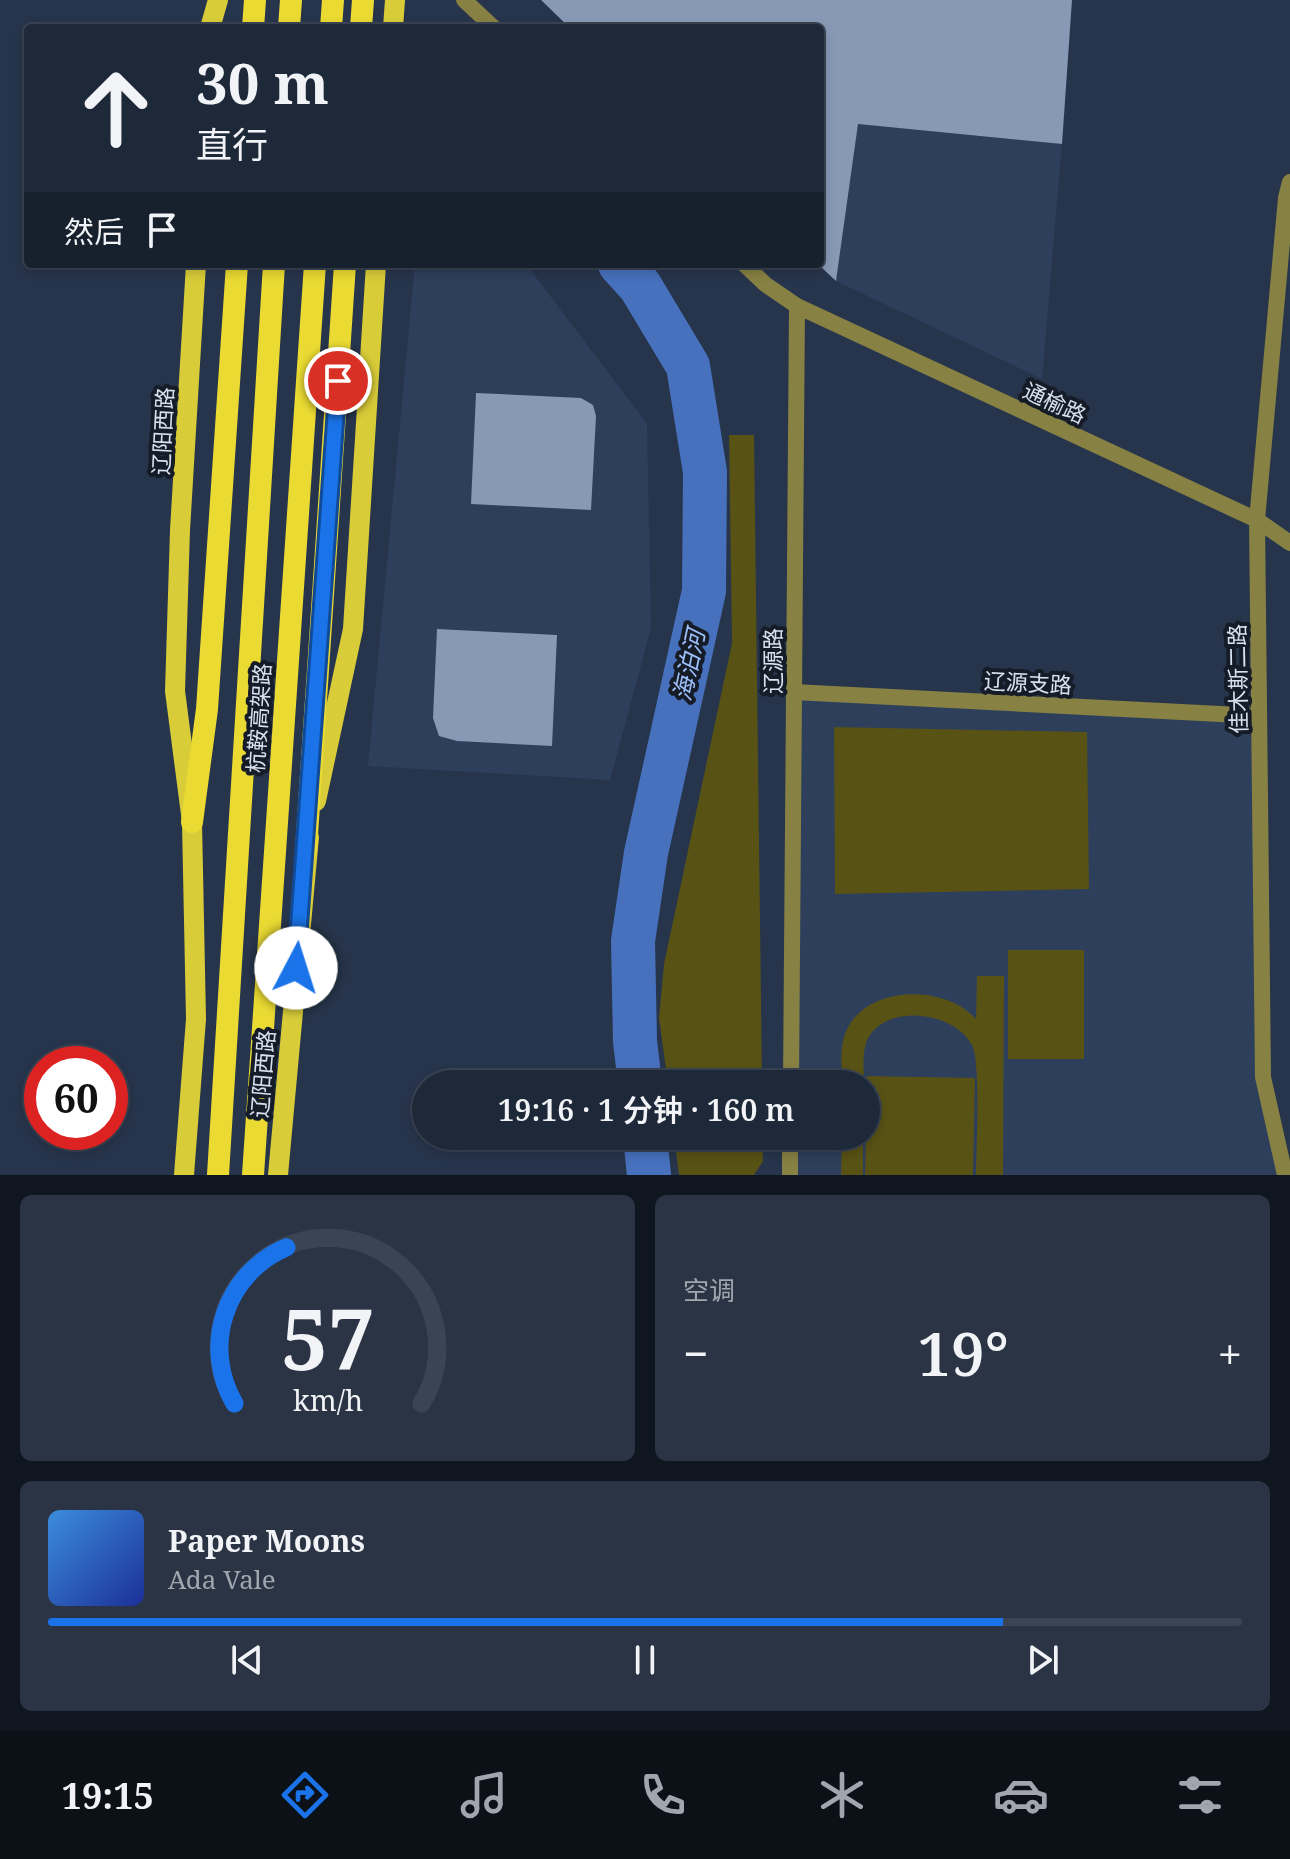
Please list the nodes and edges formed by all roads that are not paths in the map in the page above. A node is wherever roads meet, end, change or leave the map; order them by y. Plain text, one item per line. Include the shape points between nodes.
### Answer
1 (211, 0) edge
2 (218, 0) edge
3 (255, 0) edge
4 (291, 0) edge
5 (333, 0) edge
6 (363, 0) edge
7 (395, 0) edge
8 (464, 0) edge
9 (210, 24) edge
10 (211, 24) edge
11 (253, 24) edge
12 (289, 24) edge
13 (331, 24) edge
14 (361, 24) edge
15 (393, 24) edge
16 (490, 24) edge
17 (1290, 182) edge
18 (196, 268) edge
19 (237, 268) edge
20 (274, 268) edge
21 (315, 268) edge
22 (345, 268) edge
23 (376, 268) edge
24 (748, 268) edge
25 (797, 306) junction
26 (1257, 520) junction
27 (1290, 543) edge
28 (794, 692) junction
29 (1259, 716) junction
30 (192, 822) junction
31 (306, 850) junction
32 (791, 1070) edge
33 (790, 1150) edge
34 (184, 1175) edge
35 (218, 1175) edge
36 (253, 1175) edge
37 (278, 1175) edge
38 (790, 1175) edge
39 (1285, 1175) edge

1 - 9 street
2 - 10 main road
3 - 11 highway
4 - 12 highway
5 - 13 highway
6 - 14 highway
7 - 15 main road
8 - 16 street
17 - 26 street, 佳木斯二路
18 - 30 main road, 辽阳西路 via 175,691
19 - 30 highway via 207,709
20 - 35 highway, 杭鞍高架路
21 - 36 highway, 杭鞍高架路
22 - 31 highway
23 - 31 main road, 辽阳西路 via 353,629
24 - 25 street
25 - 26 street, 通榆路
25 - 28 street, 辽源路
26 - 27 street, 通榆路
26 - 29 street, 佳木斯二路
28 - 29 street, 辽源支路
28 - 32 street, 辽源路
29 - 39 street, 佳木斯二路 via 1263,1077
30 - 34 main road, 辽阳西路 via 196,1019
31 - 37 main road, 辽阳西路
33 - 38 street

